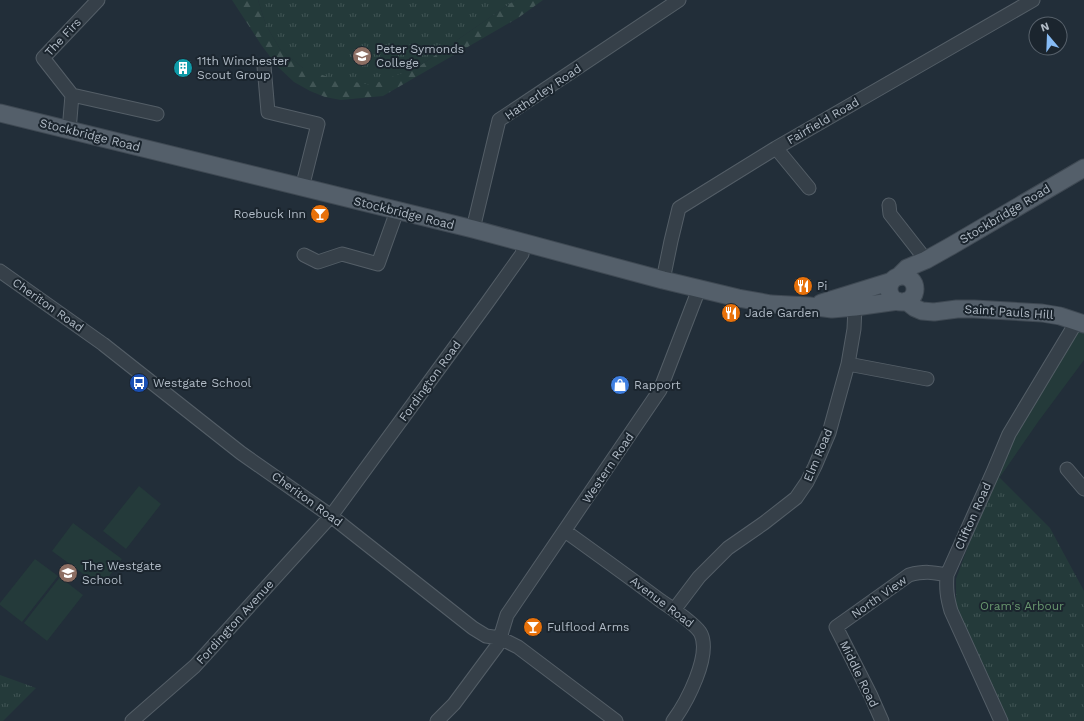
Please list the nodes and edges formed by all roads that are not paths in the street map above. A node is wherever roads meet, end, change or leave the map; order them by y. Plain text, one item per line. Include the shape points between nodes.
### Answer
1 (98, 0) edge
2 (679, 0) edge
3 (1033, 0) edge
4 (264, 66) dead end
5 (72, 95) junction
6 (0, 113) edge
7 (157, 114) dead end
8 (69, 131) junction
9 (776, 148) junction
10 (1084, 168) edge
11 (302, 188) junction
12 (809, 188) dead end
13 (889, 205) dead end
14 (397, 211) junction
15 (473, 229) junction
16 (524, 244) junction
17 (304, 255) dead end
18 (926, 260) junction
19 (0, 271) edge
20 (895, 279) junction
21 (663, 280) junction
22 (700, 289) junction
23 (908, 294) junction
24 (853, 300) junction
25 (1081, 323) edge
26 (848, 364) junction
27 (927, 380) dead end
28 (1067, 469) dead end
29 (1084, 489) edge
30 (331, 516) junction
31 (565, 531) junction
32 (947, 575) junction
33 (674, 610) junction
34 (836, 627) joint
35 (500, 638) junction
36 (132, 721) edge
37 (437, 721) edge
38 (616, 721) edge
39 (673, 721) edge
40 (882, 721) edge
41 (1001, 721) edge

1 - 5 street, The Firs via 43,58
2 - 15 street, Hatherley Road via 499,120
3 - 9 street, Fairfield Road
4 - 11 street via 268,112 318,124
5 - 7 street
5 - 8 street
6 - 8 main road, Stockbridge Road
8 - 11 main road, Stockbridge Road
9 - 12 street
9 - 21 street, Fairfield Road via 679,208
10 - 18 main road, Stockbridge Road
11 - 14 main road, Stockbridge Road
13 - 18 street via 890,214
14 - 15 main road, Stockbridge Road
14 - 17 street via 378,264 342,254 318,262
15 - 16 main road, Stockbridge Road
16 - 21 main road, Stockbridge Road
16 - 30 street, Fordington Road via 522,254
18 - 20 main road, Stockbridge Road via 907,268
18 - 23 main road, Stockbridge Road via 918,269
19 - 30 street, Cheriton Road via 103,344 241,453
20 - 23 main road, Saint Pauls Hill via 905,276 911,280
20 - 23 main road via 890,289 892,296
20 - 24 main road, Stockbridge Road
21 - 22 main road, Stockbridge Road
22 - 24 main road, Stockbridge Road via 738,298 793,306
22 - 31 street, Western Road via 660,390
23 - 24 main road, Stockbridge Road
23 - 25 main road, Saint Pauls Hill via 915,308 922,311 974,309 1042,314 1060,316
24 - 26 street, Elm Road via 854,328
25 - 32 street, Clifton Road via 1009,434
26 - 27 street
26 - 33 street, Elm Road via 829,433 807,482 796,498 728,548 699,577
28 - 29 street
30 - 35 street, Cheriton Road via 473,628 486,636
30 - 36 street, Fordington Avenue via 195,666
31 - 33 street, Avenue Road
31 - 35 street, Western Road via 507,615
32 - 34 street, North View via 922,572 909,576
32 - 41 street, Clifton Road via 946,595 951,611
33 - 39 street, Avenue Road via 700,632 703,649 694,685
34 - 40 street, Middle Road
35 - 37 street, Western Road via 497,646 454,704
35 - 38 street, Cheriton Road via 518,647

